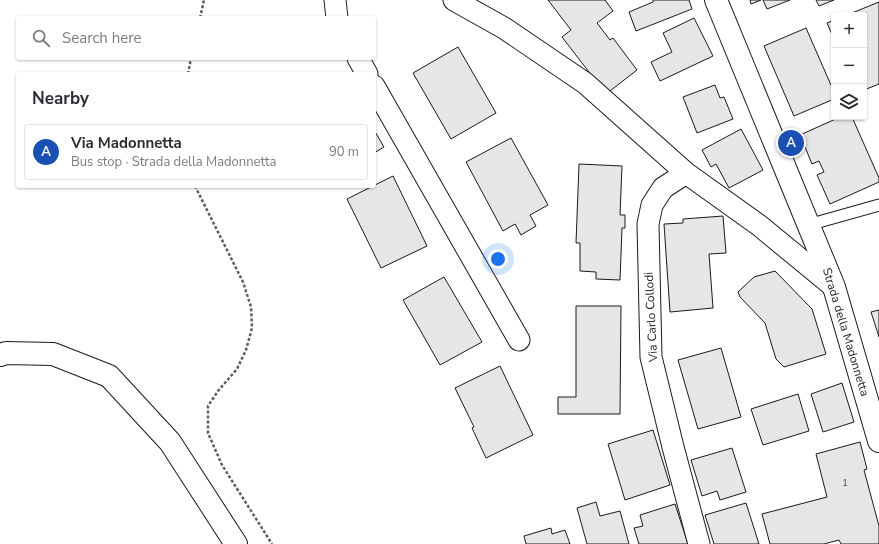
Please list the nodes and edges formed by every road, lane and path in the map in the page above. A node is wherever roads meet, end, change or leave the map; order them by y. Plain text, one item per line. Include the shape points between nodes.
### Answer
1 (204, 0) edge
2 (335, 0) edge
3 (454, 0) edge
4 (716, 0) edge
5 (200, 16) edge
6 (337, 16) edge
7 (191, 60) edge
8 (359, 60) edge
9 (188, 72) edge
10 (366, 72) edge
11 (376, 90) edge
12 (686, 173) junction
13 (196, 188) edge
14 (879, 205) edge
15 (808, 224) junction
16 (834, 287) junction
17 (519, 340) dead end
18 (0, 355) edge
19 (879, 441) edge
20 (236, 544) edge
21 (272, 544) edge
22 (699, 544) edge

1 - 5 path
2 - 6 street
3 - 12 street via 504,28 584,83
4 - 15 street, Strada della Madonnetta
7 - 9 path
8 - 10 street
11 - 17 street
12 - 16 street via 760,226
12 - 22 street, Via Carlo Collodi via 663,188 652,205 648,224 651,357
13 - 21 path via 243,282 251,307 252,328 246,350 237,370 208,406 208,433 222,465
14 - 15 lane
15 - 16 street, Strada della Madonnetta
16 - 19 street, Strada della Madonnetta
18 - 20 street via 53,354 109,376 170,442

